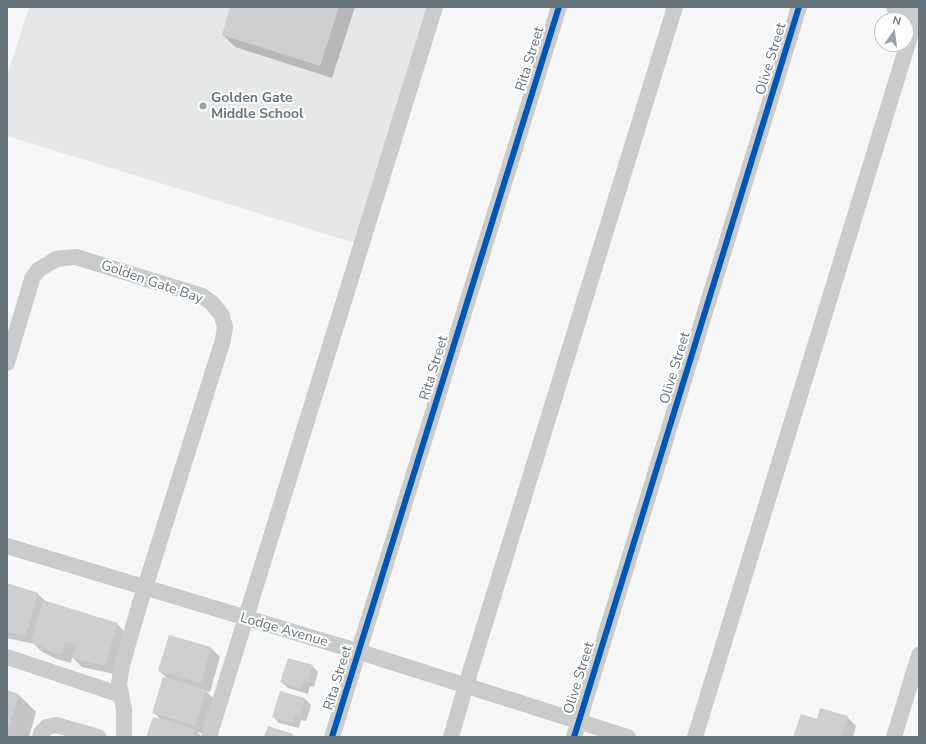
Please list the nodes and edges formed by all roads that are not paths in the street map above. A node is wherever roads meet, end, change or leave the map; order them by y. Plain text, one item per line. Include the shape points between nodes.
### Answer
1 (435, 7) edge
2 (559, 7) edge
3 (675, 7) edge
4 (799, 7) edge
5 (894, 7) edge
6 (918, 12) edge
7 (7, 363) edge
8 (7, 546) edge
9 (145, 588) junction
10 (246, 619) junction
11 (359, 652) junction
12 (919, 654) edge
13 (7, 657) edge
14 (466, 686) junction
15 (121, 695) junction
16 (579, 721) junction
17 (40, 737) edge
18 (98, 737) edge
19 (124, 737) edge
20 (210, 737) edge
21 (332, 737) edge
22 (451, 737) edge
23 (574, 737) edge
24 (628, 737) edge
25 (695, 737) edge
26 (894, 737) edge

1 - 10 street
2 - 11 street, Rita Street
3 - 14 street
4 - 16 street, Olive Street
5 - 6 street
6 - 25 street
7 - 9 street, Golden Gate Bay via 32,279 38,270 56,259 76,257 186,291 207,300 222,316 223,340
8 - 9 street, Lodge Avenue
9 - 10 street, Lodge Avenue
9 - 15 street, Golden Gate Bay via 122,665 119,684
10 - 11 street, Lodge Avenue
10 - 20 street
11 - 14 street, Lodge Avenue
11 - 21 street, Rita Street
12 - 26 street
13 - 15 street
14 - 16 street, Lodge Avenue
14 - 22 street
15 - 19 street, Golden Gate Bay
16 - 23 street, Olive Street
16 - 24 street, Lodge Avenue
17 - 18 street via 48,727 56,725

